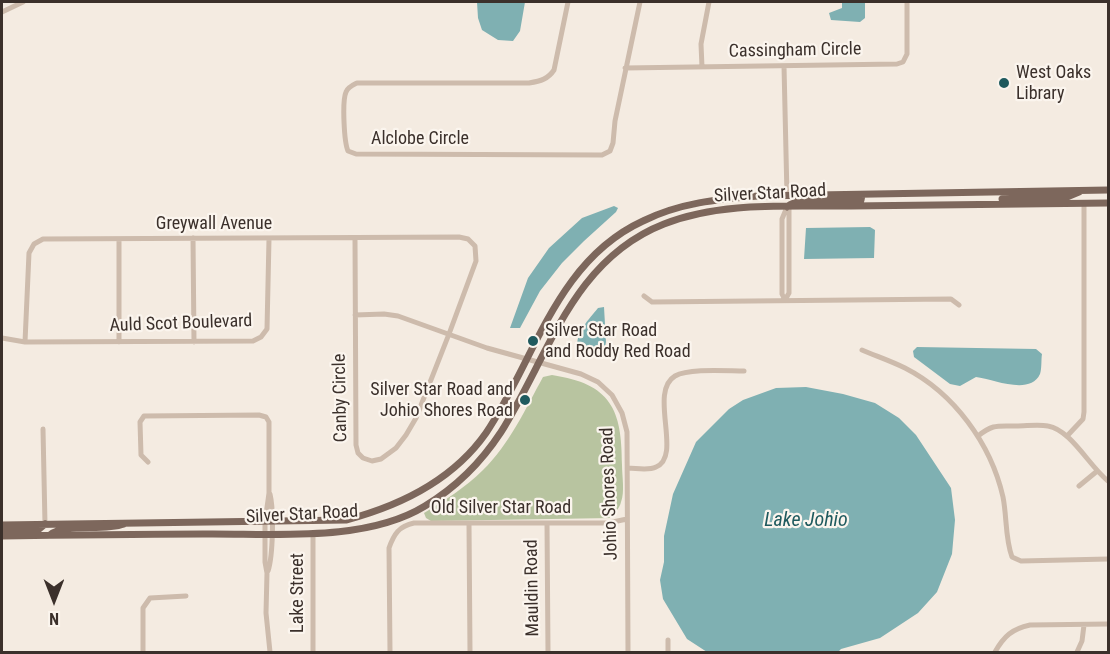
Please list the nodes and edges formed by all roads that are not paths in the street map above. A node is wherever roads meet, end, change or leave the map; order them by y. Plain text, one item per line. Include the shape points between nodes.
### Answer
1 (23, 2) edge
2 (568, 2) edge
3 (640, 2) edge
4 (709, 2) edge
5 (907, 2) edge
6 (2, 12) edge
7 (784, 66) junction
8 (702, 67) junction
9 (625, 68) junction
10 (1108, 190) edge
11 (1081, 191) junction
12 (862, 195) junction
13 (787, 196) junction
14 (1084, 203) junction
15 (1108, 203) edge
16 (983, 204) junction
17 (788, 207) junction
18 (702, 213) junction
19 (193, 238) junction
20 (355, 238) junction
21 (119, 239) junction
22 (269, 239) junction
23 (476, 261) joint
24 (644, 296) dead end
25 (785, 300) junction
26 (959, 305) dead end
27 (355, 315) junction
28 (449, 334) junction
29 (2, 338) edge
30 (25, 342) junction
31 (119, 342) junction
32 (194, 342) junction
33 (862, 350) dead end
34 (526, 360) junction
35 (539, 362) junction
36 (744, 371) dead end
37 (43, 429) dead end
38 (1068, 435) junction
39 (978, 436) junction
40 (148, 462) dead end
41 (628, 468) junction
42 (1096, 471) junction
43 (1108, 481) edge
44 (1079, 486) dead end
45 (627, 519) junction
46 (269, 522) junction
47 (129, 523) junction
48 (45, 524) junction
49 (468, 524) junction
50 (547, 524) junction
51 (2, 525) edge
52 (2, 531) edge
53 (268, 533) junction
54 (313, 533) junction
55 (49, 535) junction
56 (2, 536) edge
57 (1108, 559) edge
58 (186, 596) dead end
59 (1084, 624) junction
60 (1108, 624) edge
61 (668, 640) dead end
62 (143, 652) edge
63 (270, 652) edge
64 (313, 652) edge
65 (390, 652) edge
66 (470, 652) edge
67 (548, 652) edge
68 (628, 652) edge
69 (668, 652) edge
70 (995, 652) edge
71 (1077, 652) edge

1 - 6 street
2 - 9 street, Alclobe Circle via 554,70 541,81 351,86 345,93 348,151 602,155 610,151 613,143
3 - 9 street
4 - 8 street via 701,44
5 - 7 street, Cassingham Circle via 907,54 903,62
7 - 8 street, Cassingham Circle
7 - 13 street
8 - 9 street, Cassingham Circle
10 - 11 main road, Silver Star Road
11 - 12 main road, Silver Star Road
11 - 16 main road via 1067,198 987,200
12 - 13 main road, Silver Star Road
12 - 17 main road via 861,200 794,202
13 - 18 main road via 774,204 712,207
13 - 34 main road, Silver Star Road via 713,200 641,221 594,255 575,276
14 - 15 main road, Silver Star Road
14 - 16 main road, Silver Star Road
14 - 38 street via 1083,419
16 - 17 main road, Silver Star Road
17 - 18 main road, Silver Star Road
17 - 25 street via 782,219
18 - 35 main road, Silver Star Road via 663,225 612,255 575,297
19 - 21 street, Greywall Avenue
19 - 22 street, Greywall Avenue
19 - 32 street
20 - 22 street, Greywall Avenue
20 - 23 street, Greywall Avenue via 459,237 475,246
20 - 27 street, Canby Circle
21 - 30 street, Greywall Avenue via 43,239 34,244 29,253
21 - 31 street
22 - 32 street, Auld Scot Boulevard via 267,329 253,341
23 - 28 street, Canby Circle
24 - 25 street via 652,302
25 - 26 street via 951,299
27 - 28 street, Johio Shores Road via 398,316
27 - 28 street, Canby Circle via 356,445 357,453 372,461 396,448 406,435
28 - 34 street, Johio Shores Road
29 - 30 street, Auld Scot Boulevard
30 - 31 street, Auld Scot Boulevard
31 - 32 street, Auld Scot Boulevard
33 - 39 street via 906,368 933,386
34 - 35 street, Johio Shores Road
34 - 46 main road, Silver Star Road via 485,434 453,468 428,487 405,500 346,520
35 - 41 street, Johio Shores Road via 581,374 612,395 627,432
35 - 54 main road, Silver Star Road via 485,454 425,506 373,526
36 - 41 street via 687,372 674,376 664,395 664,461 657,467
37 - 48 street
38 - 39 street via 1046,425 990,426
38 - 42 street
39 - 57 street via 1000,486 1012,557 1021,561
40 - 46 street via 141,456 140,422 144,416 266,417 272,502
41 - 45 street, Johio Shores Road
42 - 43 street
42 - 44 street
45 - 50 street, Old Silver Star Road
45 - 68 street, Johio Shores Road
46 - 47 main road, Silver Star Road
46 - 53 street
47 - 48 main road, Silver Star Road
47 - 55 main road via 113,528 59,529
48 - 51 main road, Silver Star Road
48 - 52 main road via 35,530
49 - 50 street, Old Silver Star Road
49 - 65 street, Old Silver Star Road via 404,525 395,533 389,548
49 - 66 street
50 - 67 street, Mauldin Road
53 - 54 main road, Silver Star Road
53 - 55 main road, Silver Star Road
53 - 63 street via 266,613
54 - 64 street, Lake Street
55 - 56 main road, Silver Star Road
58 - 62 street via 150,598 145,603
59 - 60 street
59 - 70 street via 1018,627 1007,634
59 - 71 street
61 - 69 street

